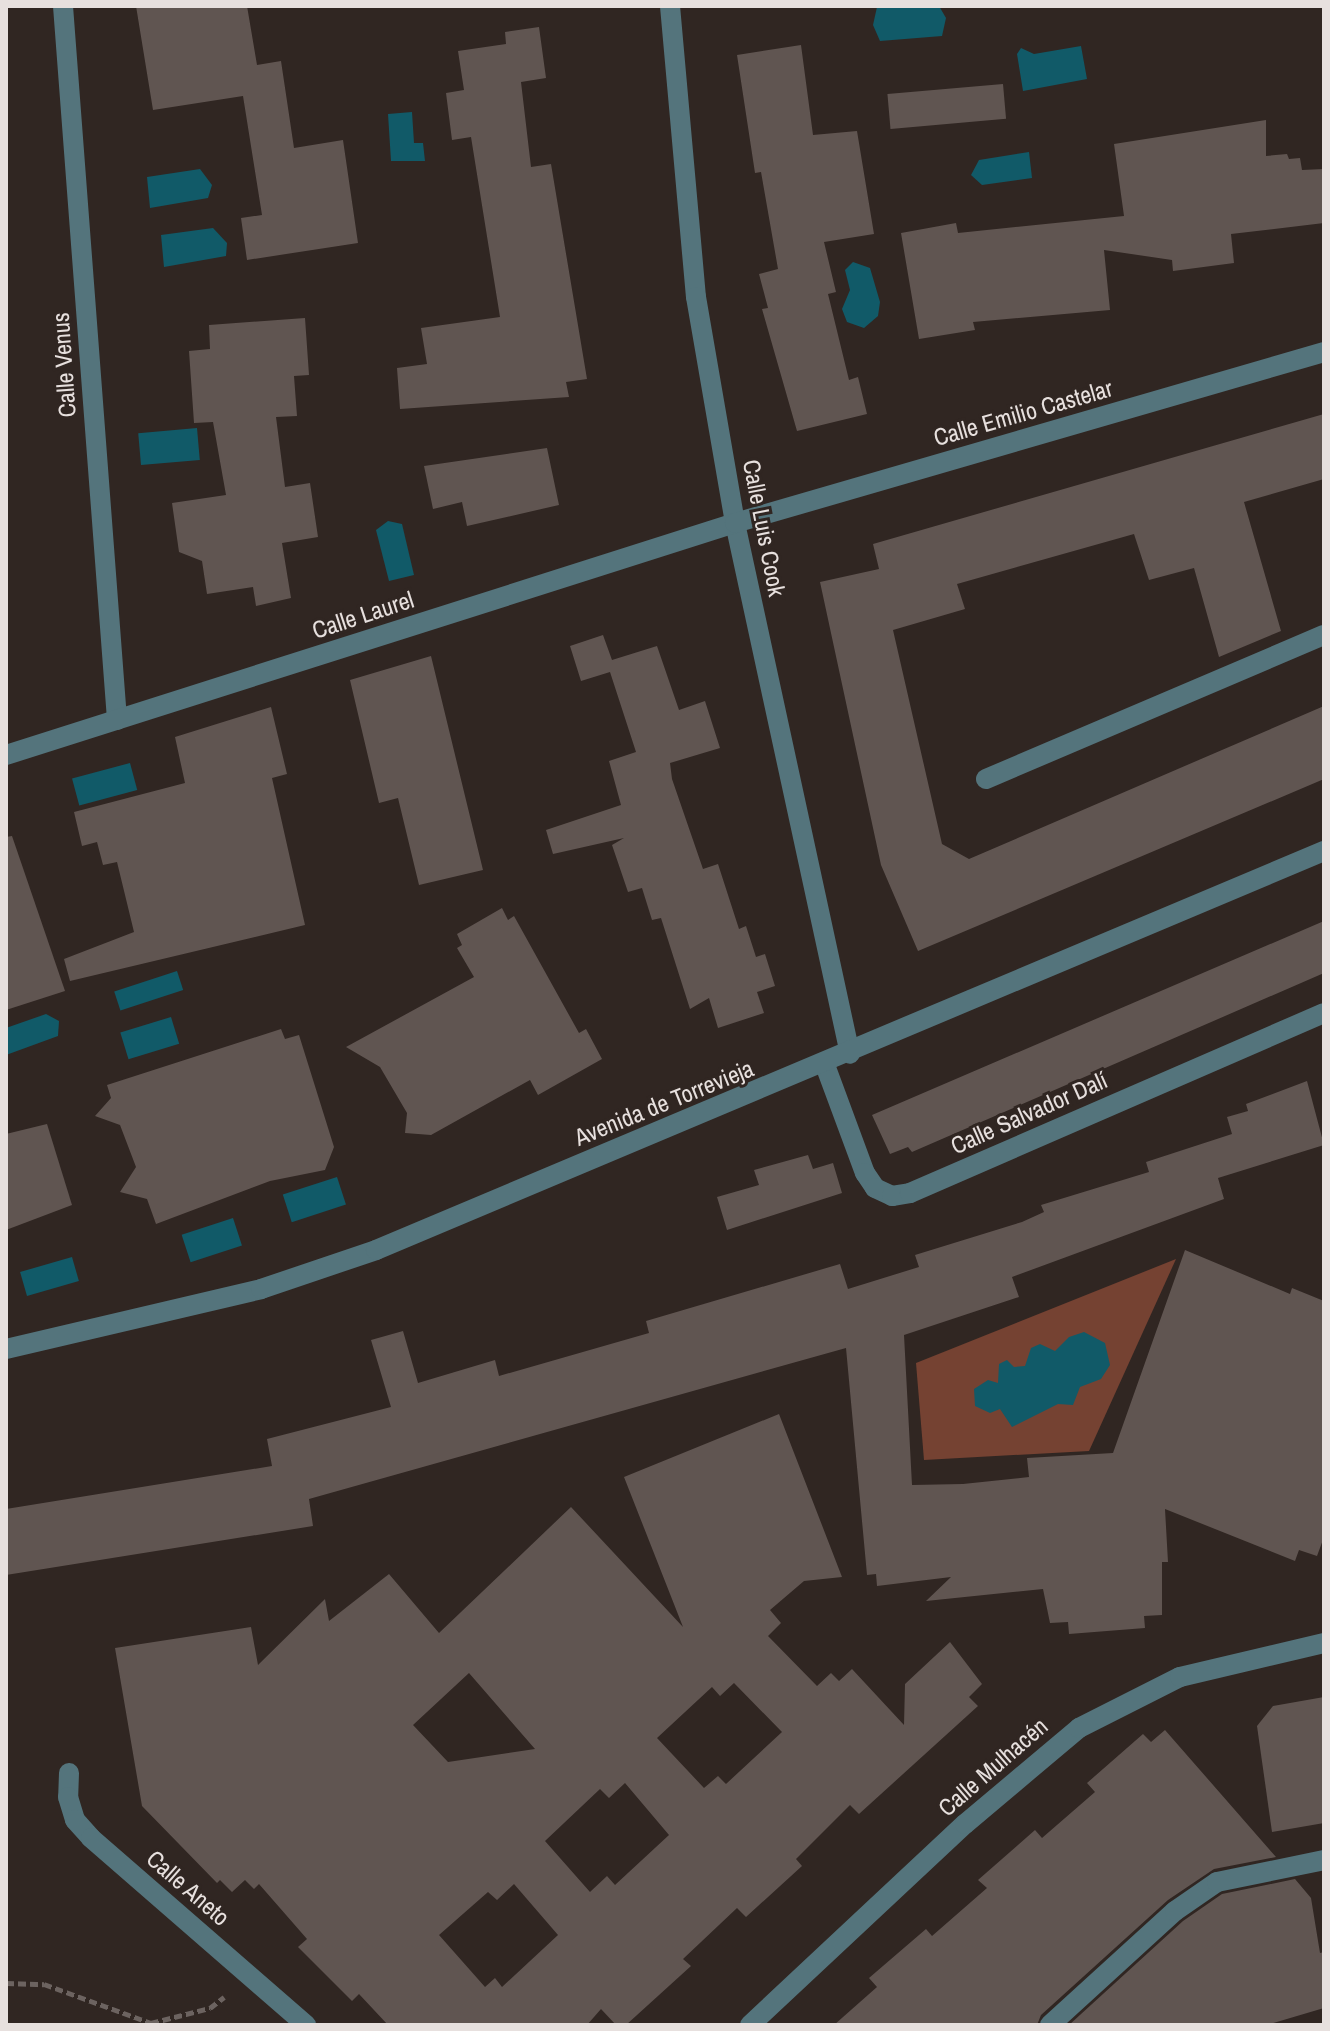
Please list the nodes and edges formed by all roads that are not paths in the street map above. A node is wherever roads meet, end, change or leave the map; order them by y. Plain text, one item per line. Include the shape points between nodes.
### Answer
1 (63, 6) edge
2 (670, 6) edge
3 (1324, 352) edge
4 (735, 523) junction
5 (1324, 635) edge
6 (117, 720) junction
7 (6, 755) edge
8 (986, 779) dead end
9 (1324, 851) edge
10 (1324, 1013) edge
11 (850, 1054) junction
12 (825, 1065) junction
13 (6, 1349) edge
14 (1324, 1643) edge
15 (69, 1773) dead end
16 (1324, 1860) edge
17 (306, 2025) edge
18 (750, 2025) edge
19 (1050, 2025) edge

1 - 6 street, Calle Venus
2 - 4 street, Calle Luis Cook via 696,297
3 - 4 street, Calle Emilio Castelar
4 - 6 street, Calle Laurel
4 - 11 street, Calle Luis Cook
5 - 8 street
6 - 7 street, Calle Laurel
9 - 11 street, Avenida de Torrevieja
10 - 12 street, Calle Salvador Dalí via 910,1193 892,1196 875,1188 865,1173
11 - 12 street, Avenida de Torrevieja
12 - 13 street, Avenida de Torrevieja via 376,1250 261,1289
14 - 18 street, Calle Mulhacén via 1230,1661 1180,1677 1079,1728 965,1824
15 - 17 street, Calle Aneto via 68,1797 75,1820 91,1838
16 - 19 street via 1217,1882 1175,1911

